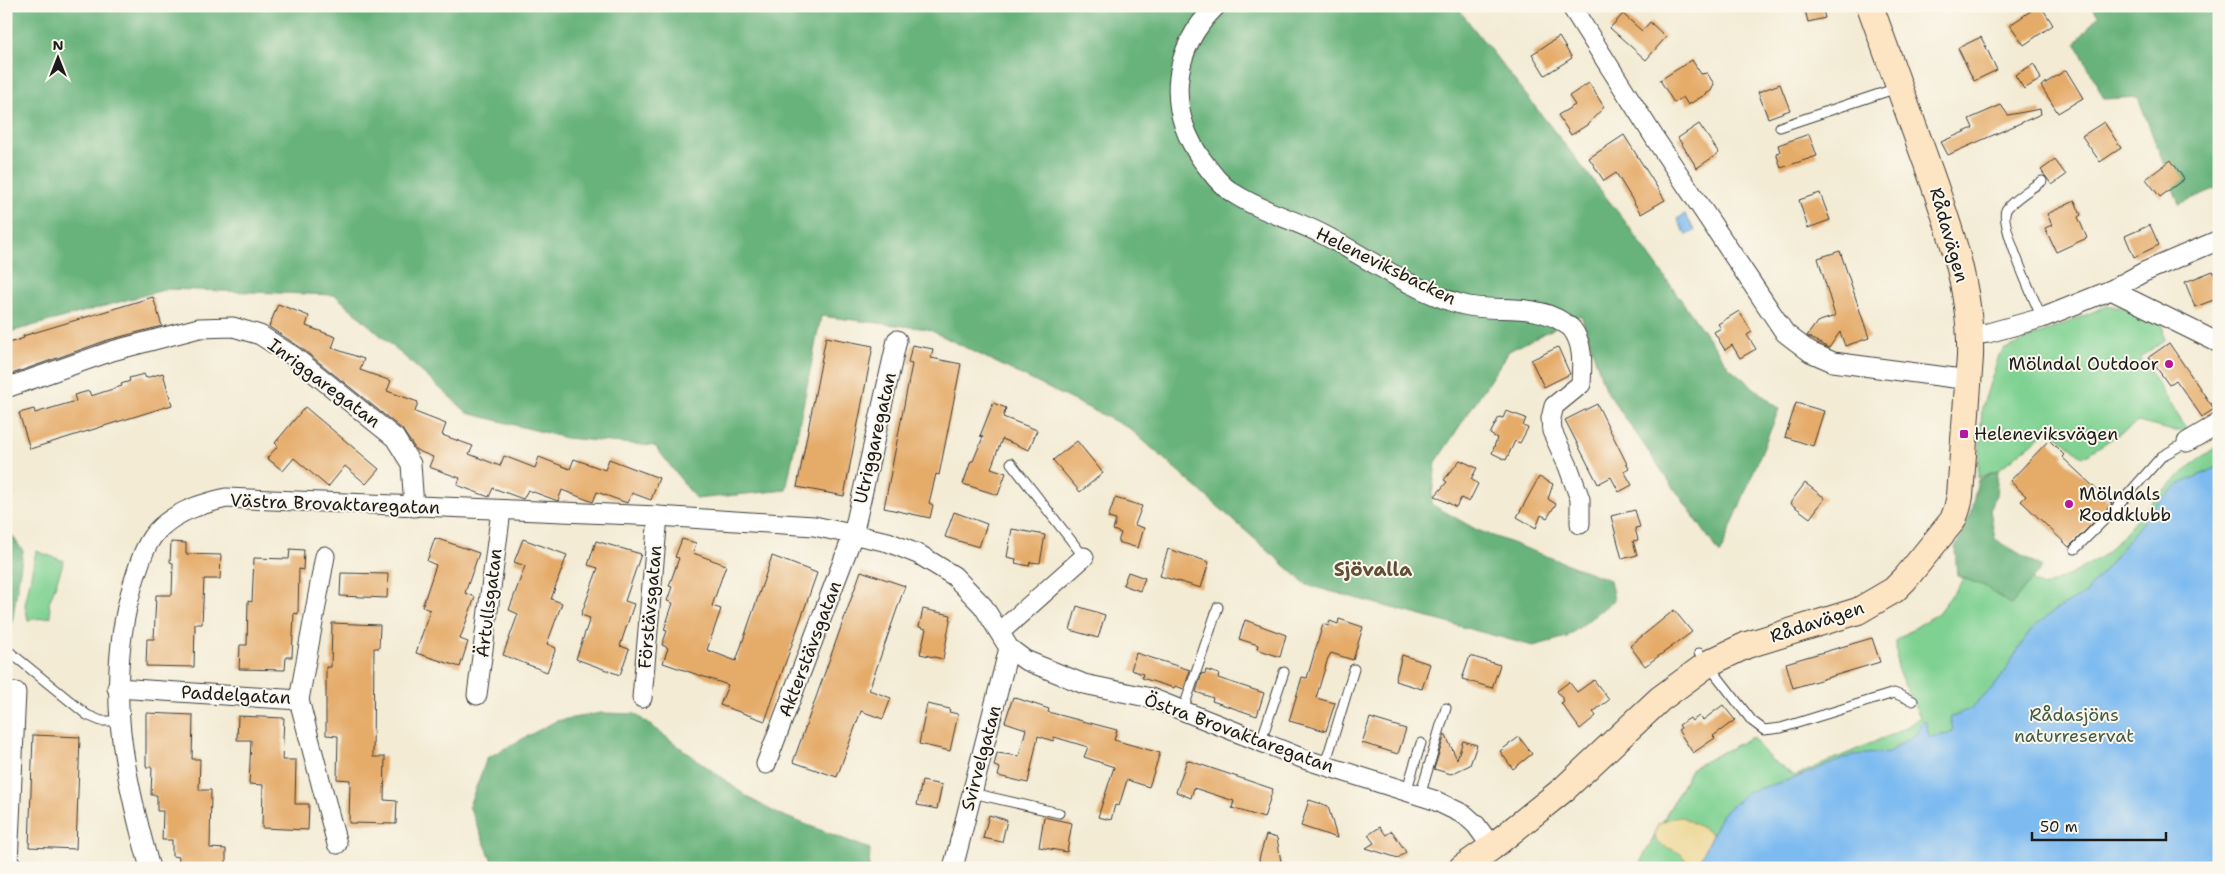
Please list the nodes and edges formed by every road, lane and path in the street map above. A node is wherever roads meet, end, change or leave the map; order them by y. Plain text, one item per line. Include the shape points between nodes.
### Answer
1 (1216, 6) edge
2 (1571, 6) edge
3 (1870, 6) edge
4 (1899, 87) junction
5 (1780, 127) dead end
6 (2042, 181) dead end
7 (2219, 240) edge
8 (2111, 290) junction
9 (2042, 318) junction
10 (1971, 335) junction
11 (897, 340) dead end
12 (2219, 343) edge
13 (1969, 380) junction
14 (6, 388) edge
15 (2219, 423) edge
16 (2187, 442) joint
17 (1011, 462) dead end
18 (414, 507) junction
19 (501, 511) junction
20 (658, 516) junction
21 (1580, 524) dead end
22 (853, 535) junction
23 (2075, 549) dead end
24 (325, 556) dead end
25 (1084, 557) joint
26 (1218, 607) dead end
27 (1005, 640) junction
28 (6, 649) edge
29 (1704, 658) junction
30 (1354, 669) dead end
31 (1284, 672) dead end
32 (117, 688) junction
33 (16, 692) dead end
34 (477, 695) dead end
35 (642, 698) dead end
36 (299, 700) junction
37 (1913, 701) dead end
38 (1446, 708) dead end
39 (1183, 710) junction
40 (119, 721) junction
41 (1261, 741) junction
42 (1421, 743) dead end
43 (766, 764) dead end
44 (1325, 765) junction
45 (972, 792) junction
46 (1413, 794) junction
47 (1059, 813) dead end
48 (337, 844) dead end
49 (1492, 847) junction
50 (15, 868) edge
51 (150, 868) edge
52 (953, 868) edge
53 (1462, 868) edge

1 - 21 street, Heleneviksbacken via 1205,17 1186,51 1178,78 1178,104 1184,130 1214,177 1232,192 1265,210 1321,233 1436,294 1460,304 1548,313 1572,329 1582,353 1581,384 1554,406 1551,418 1552,431 1580,499
2 - 13 street via 1785,333 1810,352 1832,362
3 - 4 street, Rådavägen
4 - 5 lane
4 - 10 street, Rådavägen via 1936,187 1958,259 1967,296
6 - 9 lane via 2006,210 2005,215 2008,234
7 - 8 street
8 - 9 street
8 - 12 street
9 - 10 street
10 - 13 street, Rådavägen
11 - 22 street, Utriggaregatan
13 - 29 street, Rådavägen via 1957,509 1953,520 1905,579 1894,590 1858,611
14 - 18 street, Inriggaregatan via 112,351 199,328 233,327 260,334 293,356 395,438 411,464
15 - 16 street
16 - 23 lane via 2162,456
17 - 25 lane
18 - 19 street, Västra Brovaktaregatan
18 - 32 street, Västra Brovaktaregatan via 226,498 181,512 160,528 146,547 127,605 120,642
19 - 20 street, Västra Brovaktaregatan
19 - 34 street, Ärtullsgatan
20 - 22 street, Östra Brovaktaregatan via 814,526
20 - 35 street, Förstävsgatan
22 - 27 street, Östra Brovaktaregatan via 888,542 920,555 954,576 983,606
22 - 43 street, Akterstävsgatan
24 - 36 street, Paddelgatan
25 - 27 street
26 - 39 lane
27 - 39 street, Östra Brovaktaregatan via 1026,660 1084,684 1151,698
27 - 45 street, Svirvelgatan
28 - 40 lane via 86,715 100,721
29 - 37 lane via 1752,721 1764,730 1781,728 1894,693
29 - 49 street, Rådavägen via 1564,789
30 - 44 lane
31 - 41 lane
32 - 36 street, Paddelgatan
32 - 40 street, Västra Brovaktaregatan
33 - 50 street via 8,863
36 - 48 street
38 - 46 lane
39 - 41 street, Östra Brovaktaregatan
40 - 51 street, Västra Brovaktaregatan via 126,774
41 - 44 street, Östra Brovaktaregatan
42 - 46 lane
44 - 46 street, Östra Brovaktaregatan
45 - 47 lane
45 - 52 street, Svirvelgatan
46 - 49 street, Östra Brovaktaregatan via 1465,815
49 - 53 street, Rådavägen

